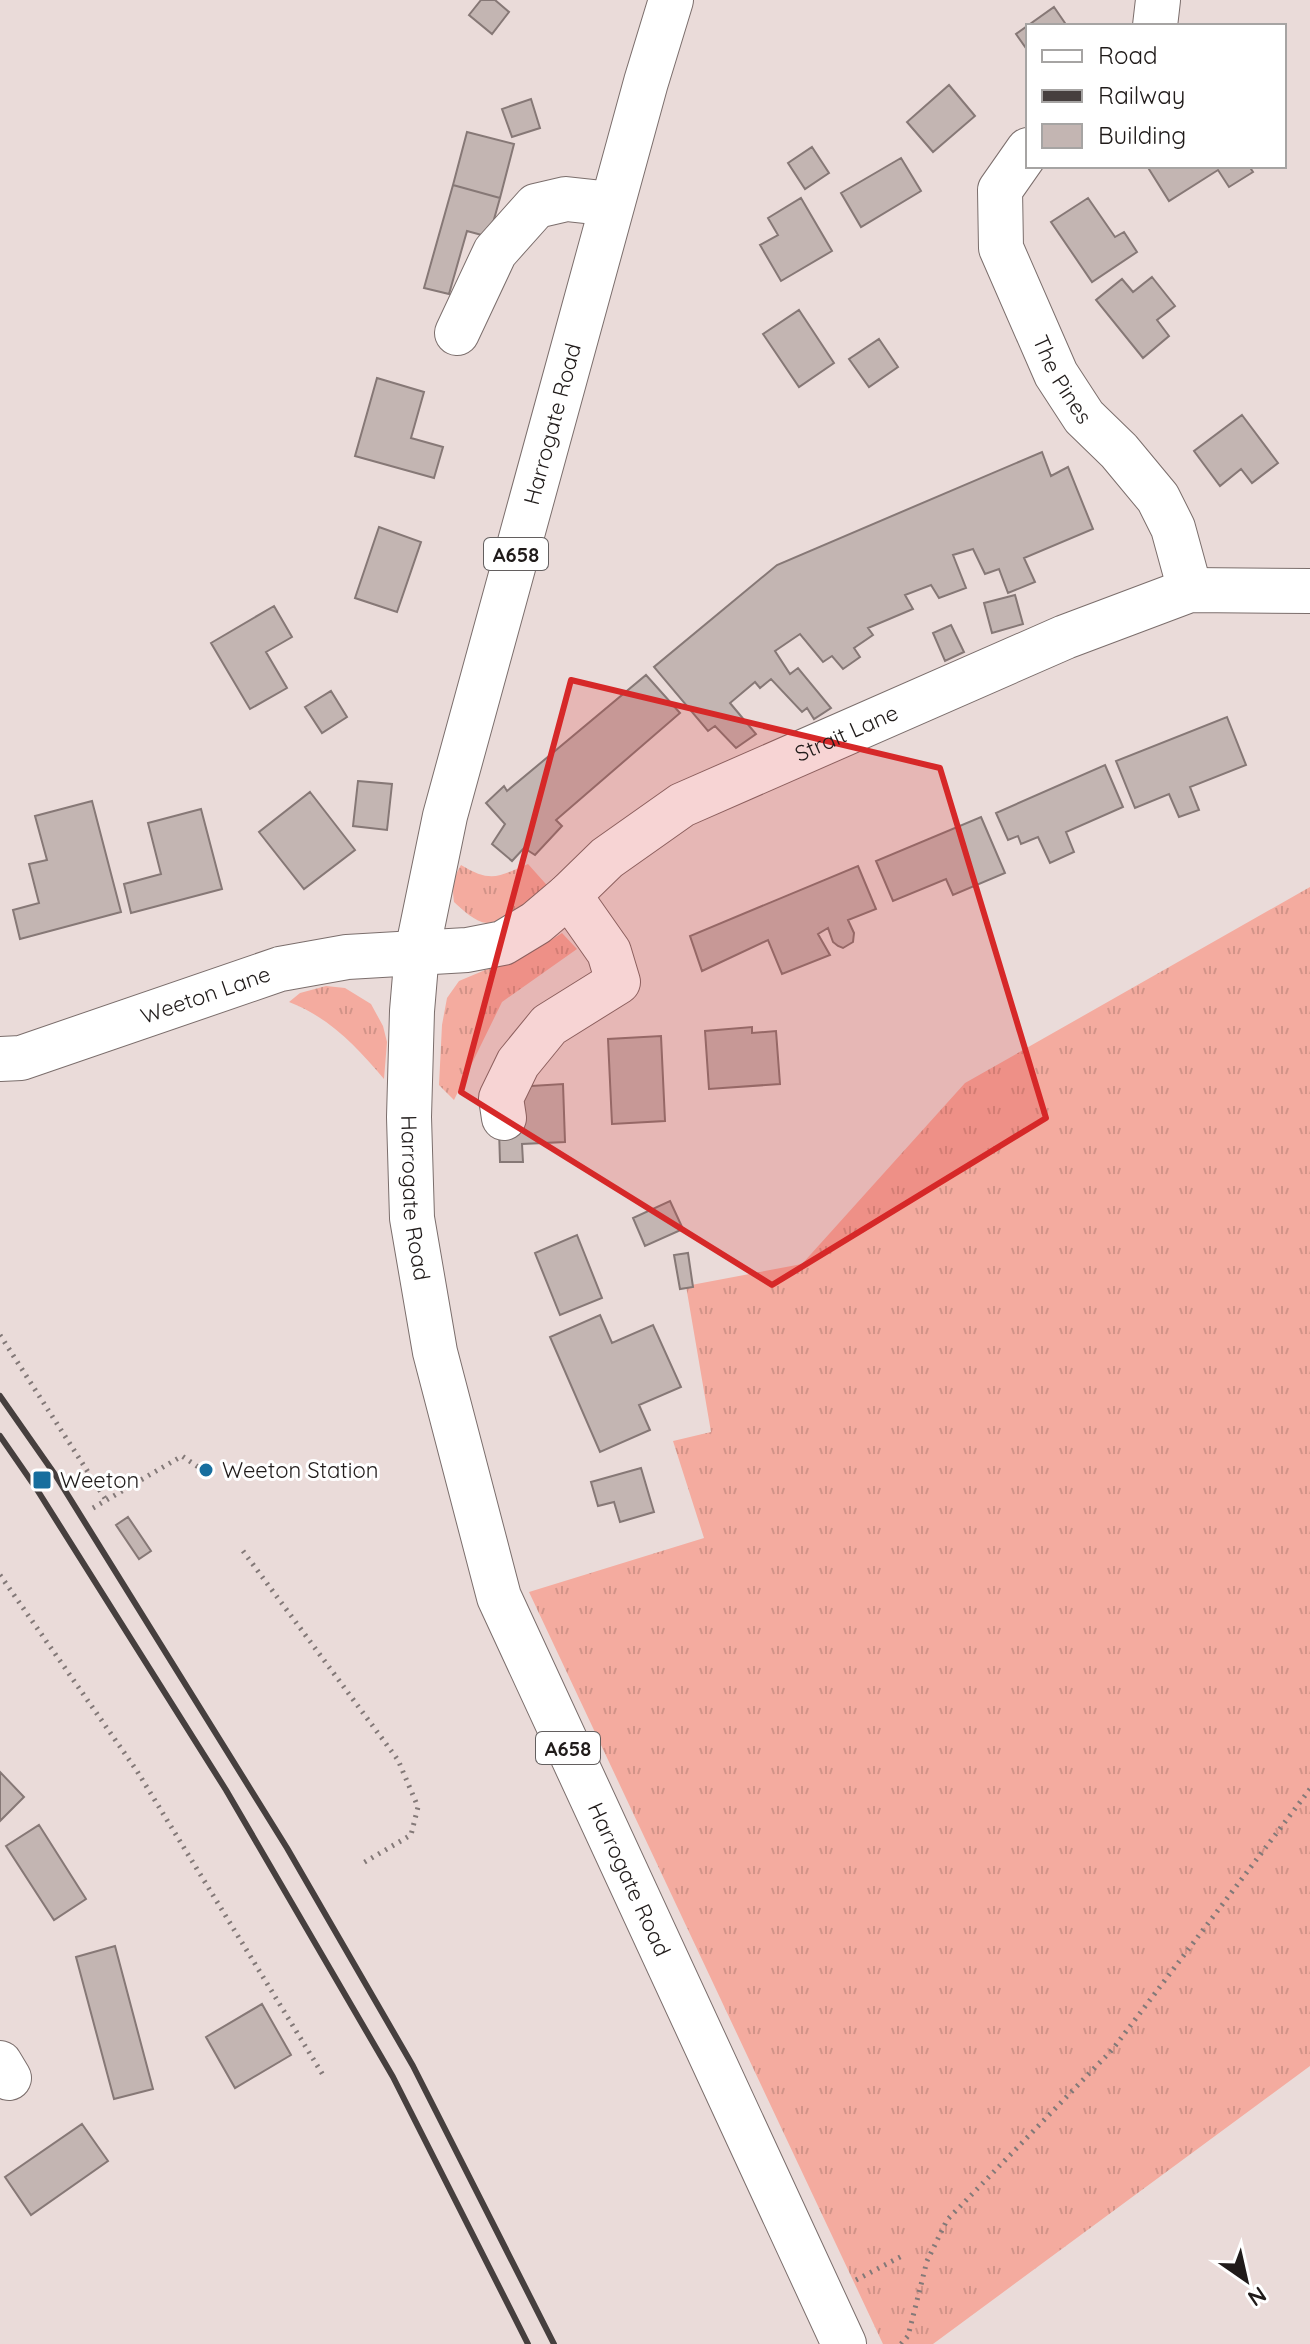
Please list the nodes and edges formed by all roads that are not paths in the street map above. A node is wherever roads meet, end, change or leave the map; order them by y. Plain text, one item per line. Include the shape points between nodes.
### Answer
1 (671, 0) edge
2 (1158, 0) edge
3 (1155, 24) edge
4 (1026, 153) edge
5 (612, 204) junction
6 (457, 333) dead end
7 (1190, 590) junction
8 (1310, 591) edge
9 (569, 895) junction
10 (417, 952) junction
11 (0, 1059) edge
12 (504, 1118) dead end
13 (844, 2344) edge

1 - 5 main road, Harrogate Road / A658
2 - 3 main road
4 - 7 main road, The Pines via 1000,190 1001,248 1056,374 1084,417 1158,498 1173,528
5 - 6 main road via 566,199 536,206 495,252
5 - 10 main road, Harrogate Road / A658 via 445,816
7 - 8 main road, Strait Lane
7 - 9 main road, Strait Lane via 1065,637 682,805 607,858
9 - 10 main road, Strait Lane via 503,943
9 - 12 main road via 609,952 618,982 549,1025 518,1063 501,1098
10 - 11 main road, Weeton Lane via 280,969 21,1058
10 - 13 main road, Harrogate Road / A658 via 409,1117 412,1218 435,1352 499,1597

